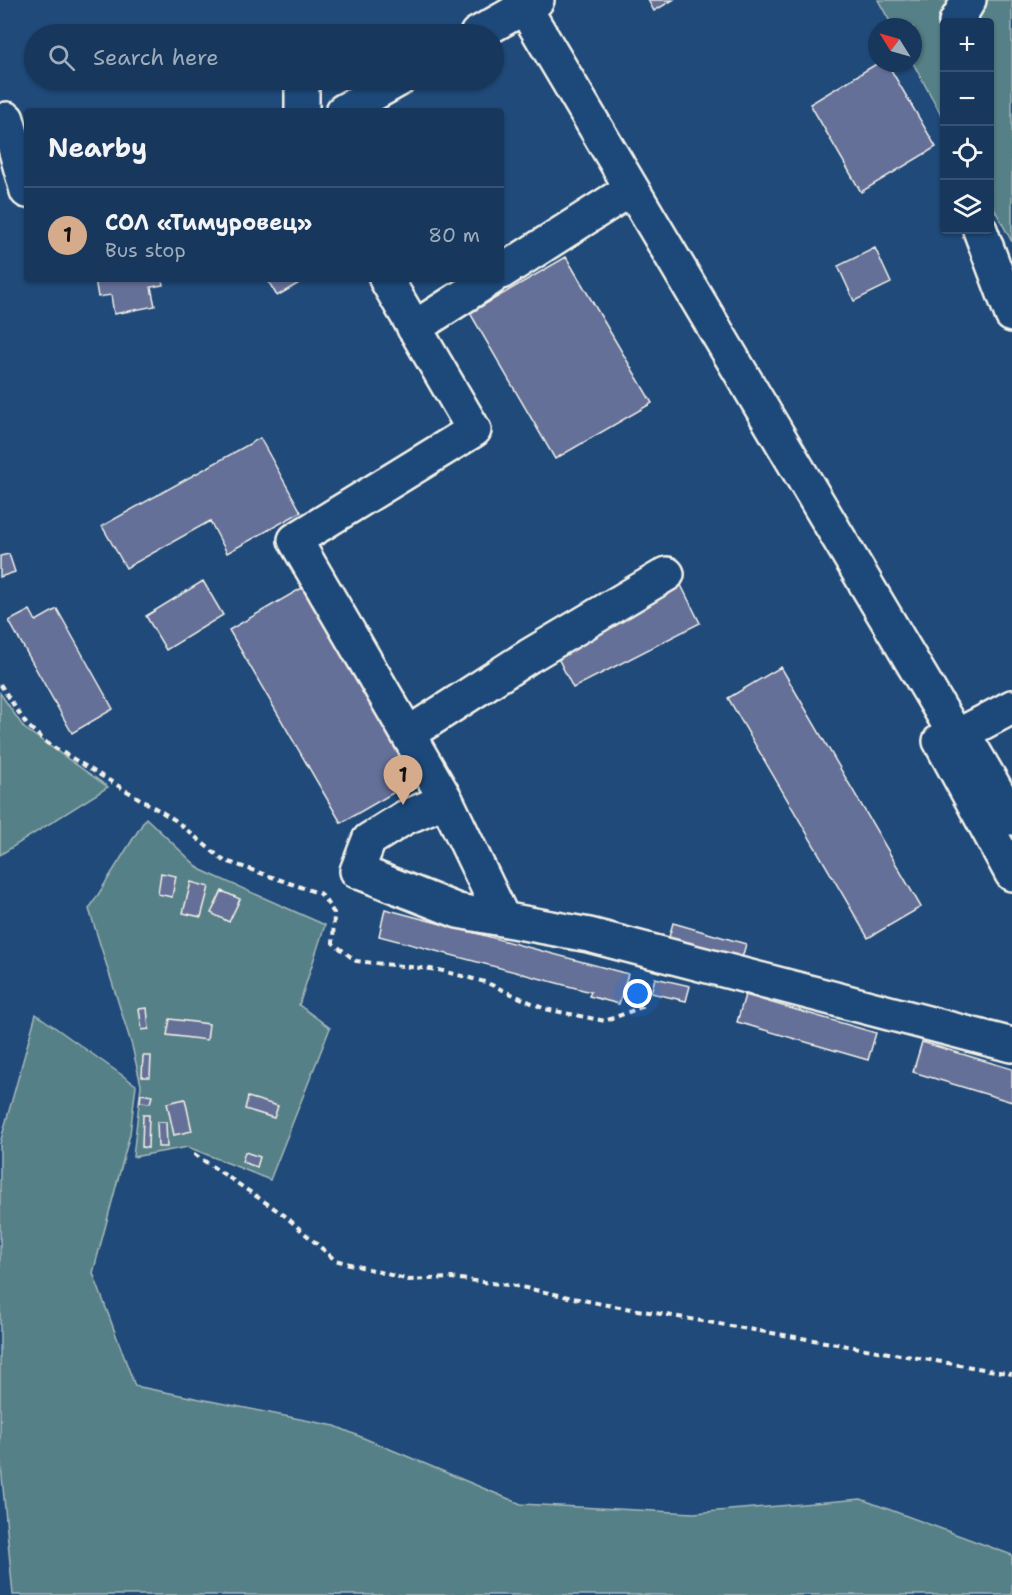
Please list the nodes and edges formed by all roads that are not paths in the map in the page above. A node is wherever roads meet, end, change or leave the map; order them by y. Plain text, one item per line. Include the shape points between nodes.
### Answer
1 (969, 0) edge
2 (527, 2) edge
3 (958, 18) edge
4 (493, 24) edge
5 (302, 90) edge
6 (380, 90) edge
7 (302, 108) edge
8 (348, 108) edge
9 (7, 119) dead end
10 (24, 180) edge
11 (631, 189) junction
12 (982, 234) edge
13 (504, 270) edge
14 (388, 282) edge
15 (485, 282) edge
16 (1012, 315) edge
17 (414, 328) junction
18 (667, 574) dead end
19 (1012, 707) edge
20 (408, 734) junction
21 (959, 735) junction
22 (446, 800) junction
23 (1012, 818) edge
24 (1012, 874) edge
25 (503, 919) junction
26 (1012, 1045) edge

1 - 3 street
2 - 4 street
2 - 11 street
5 - 7 street
6 - 8 street
9 - 10 street
11 - 13 street
11 - 21 street
12 - 16 street
14 - 17 street
15 - 17 street
17 - 20 street via 474,430 295,540
18 - 20 street
19 - 21 street
20 - 22 street
21 - 23 street
21 - 24 street via 940,741
22 - 25 street
22 - 25 street via 404,818 369,840 357,871 458,911
25 - 26 street via 589,935

